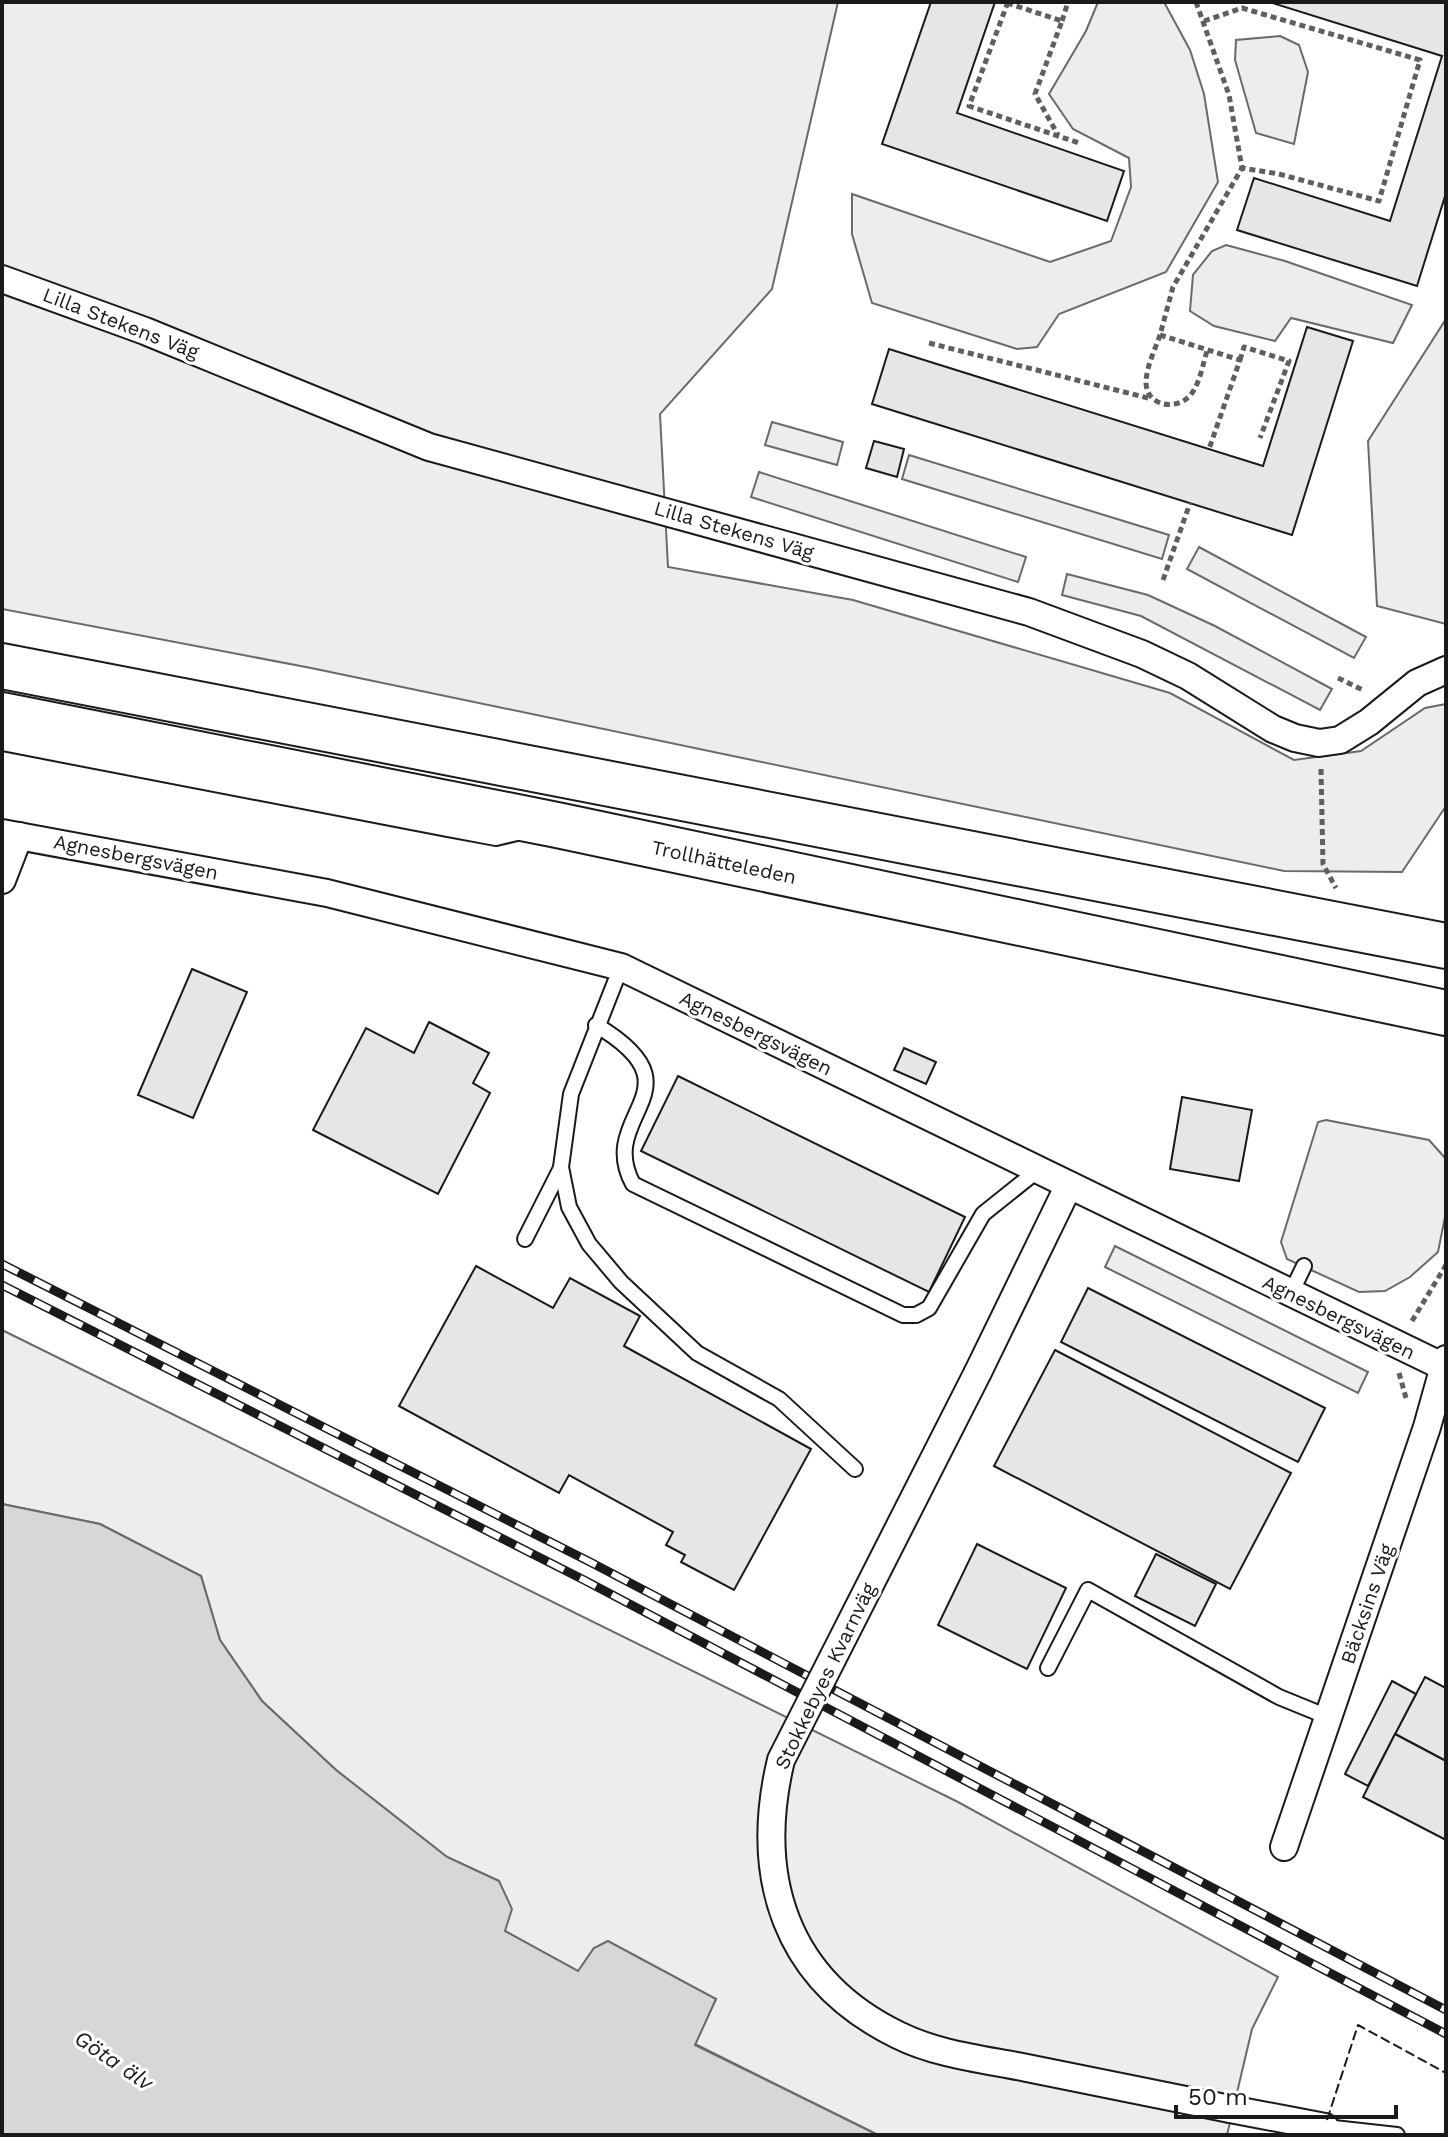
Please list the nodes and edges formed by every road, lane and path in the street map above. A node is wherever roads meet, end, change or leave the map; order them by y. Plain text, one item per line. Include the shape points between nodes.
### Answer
1 (1068, 2) edge
2 (1196, 2) edge
3 (1008, 3) edge
4 (1062, 21) junction
5 (1204, 21) junction
6 (1058, 136) junction
7 (1079, 143) dead end
8 (1242, 168) junction
9 (2, 279) edge
10 (1160, 335) junction
11 (929, 343) dead end
12 (1207, 351) junction
13 (1240, 360) junction
14 (1152, 399) junction
15 (1260, 438) dead end
16 (1209, 449) dead end
17 (1190, 503) dead end
18 (1163, 580) dead end
19 (2, 666) edge
20 (1446, 670) edge
21 (2, 715) edge
22 (2, 743) edge
23 (1319, 743) junction
24 (557, 825) junction
25 (11, 834) edge
26 (2, 880) edge
27 (1345, 895) dead end
28 (1446, 946) edge
29 (621, 967) junction
30 (1446, 1013) edge
31 (596, 1025) junction
32 (561, 1167) junction
33 (1038, 1170) junction
34 (1069, 1185) junction
35 (525, 1239) dead end
36 (1304, 1266) dead end
37 (1291, 1293) junction
38 (1445, 1365) edge
39 (855, 1469) dead end
40 (1048, 1668) dead end
41 (1328, 1717) junction
42 (1284, 1847) dead end
43 (1271, 2126) edge
44 (1325, 2127) joint
45 (1397, 2135) edge

1 - 4 path
2 - 5 path
3 - 4 path
3 - 6 path via 969,106
4 - 6 path via 1035,94
5 - 8 path via 1229,95
5 - 8 path via 1242,8 1420,60 1379,201
6 - 7 path
8 - 10 path via 1173,287
9 - 23 street, Lilla Stekens Väg via 429,447 1029,612 1142,654 1273,729
10 - 12 path
10 - 14 path via 1147,372
11 - 14 path
12 - 13 path
12 - 14 path via 1193,392 1181,404
13 - 15 path via 1244,347 1289,361
13 - 16 path
17 - 18 path
19 - 28 highway
20 - 23 street via 1417,683 1340,740
21 - 24 highway, Trollhätteleden
22 - 24 lane via 496,838
23 - 27 path via 1323,864
24 - 30 highway, Trollhätteleden
25 - 26 street, Agnesbergsvägen
25 - 29 street, Agnesbergsvägen via 327,893
29 - 31 lane
29 - 33 street, Agnesbergsvägen
31 - 32 lane via 571,1094
31 - 33 lane via 625,1042 642,1062 648,1088 624,1146 623,1164 633,1184 903,1315 929,1308 983,1214
32 - 35 lane
32 - 39 lane via 569,1207 589,1244 621,1282 697,1353 779,1399
33 - 34 street, Agnesbergsvägen
34 - 37 street, Agnesbergsvägen
34 - 43 street, Stokkebyes Kvarnväg, bridge via 781,1760 769,1824 770,1861 779,1902 814,1969 873,2021 901,2037 970,2057 1230,2109
36 - 37 lane
37 - 38 street, Agnesbergsvägen
38 - 41 street, Bäcksins Väg
40 - 41 lane via 1088,1590 1279,1697
41 - 42 street, Bäcksins Väg
43 - 44 street, Stokkebyes Kvarnväg
44 - 45 lane, Stokkebyes Kvarnväg

